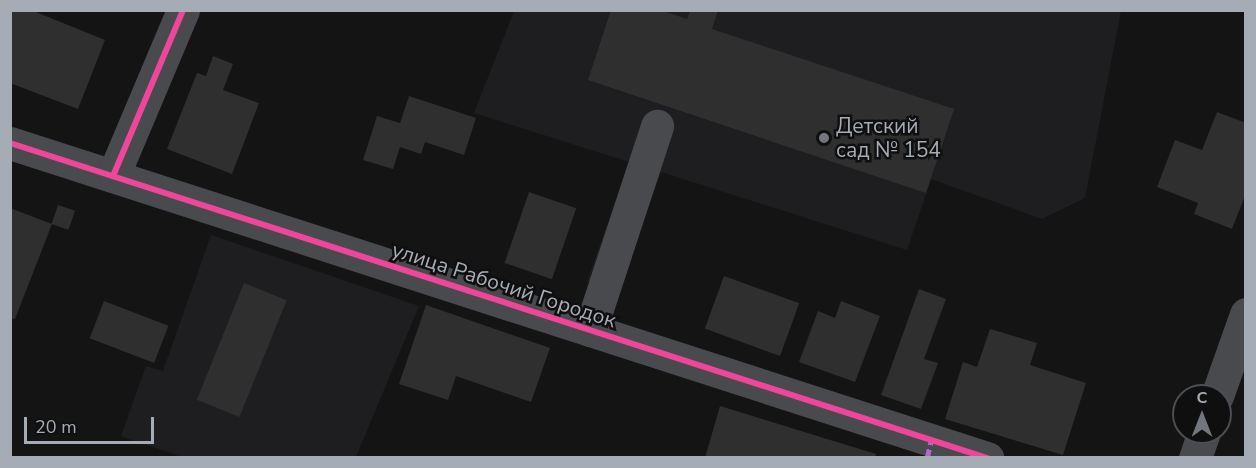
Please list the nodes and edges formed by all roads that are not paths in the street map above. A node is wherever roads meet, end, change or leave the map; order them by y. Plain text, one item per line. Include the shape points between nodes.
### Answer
1 (183, 10) edge
2 (657, 126) dead end
3 (10, 142) edge
4 (113, 176) junction
5 (1245, 314) edge
6 (590, 330) junction
7 (1221, 384) edge
8 (987, 458) edge

1 - 4 street
2 - 6 street
3 - 4 street, улица Рабочий Городок
4 - 6 street, улица Рабочий Городок
5 - 7 street
6 - 8 street, улица Рабочий Городок

